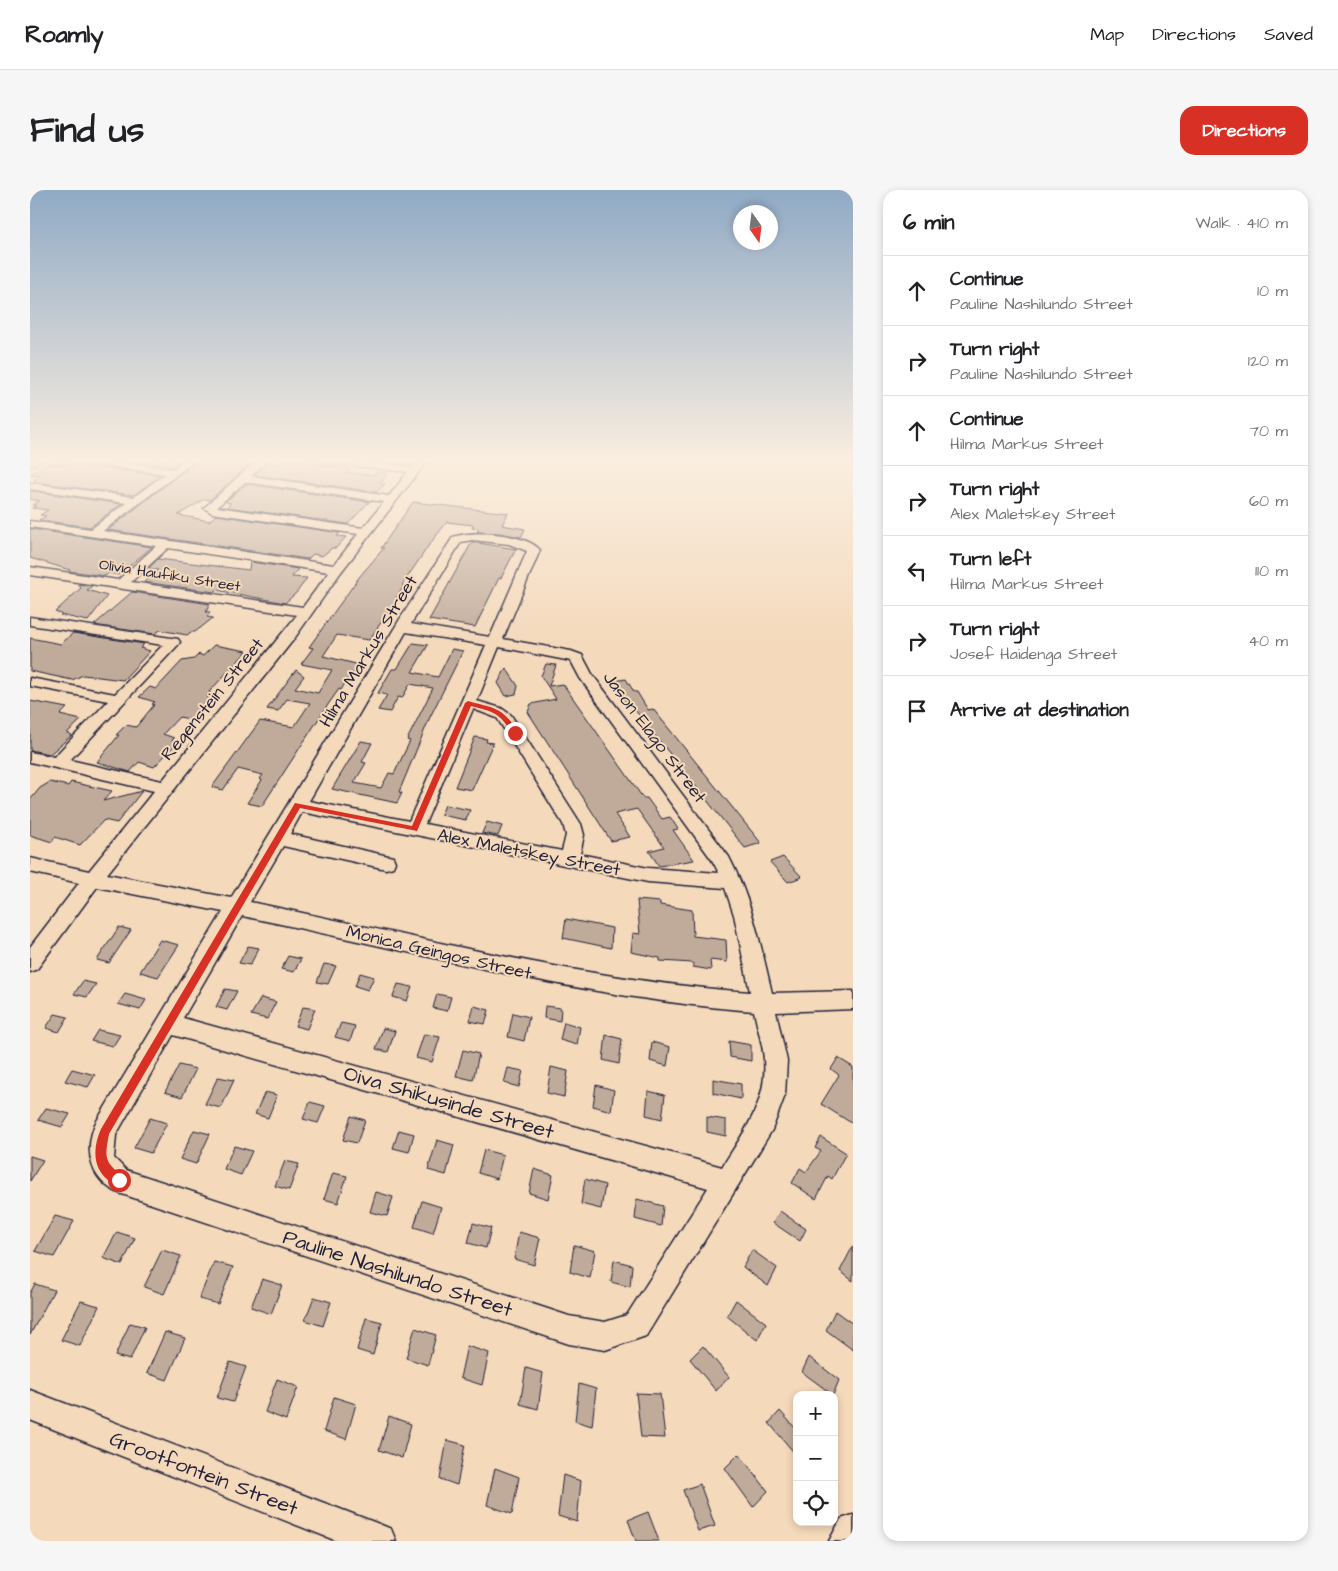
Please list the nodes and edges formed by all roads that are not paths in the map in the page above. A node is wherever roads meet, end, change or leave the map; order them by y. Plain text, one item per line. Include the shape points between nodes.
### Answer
1 (108, 522) edge
2 (296, 522) edge
3 (374, 522) edge
4 (30, 524) edge
5 (366, 532) junction
6 (92, 534) junction
7 (165, 544) junction
8 (337, 569) junction
9 (33, 574) edge
10 (121, 584) junction
11 (306, 612) junction
12 (30, 621) edge
13 (403, 627) junction
14 (495, 642) junction
15 (30, 682) edge
16 (119, 699) junction
17 (468, 703) junction
18 (30, 757) edge
19 (59, 762) junction
20 (168, 788) junction
21 (298, 805) junction
22 (414, 829) junction
23 (278, 838) junction
24 (569, 860) junction
25 (386, 862) dead end
26 (30, 866) edge
27 (92, 880) junction
28 (732, 881) junction
29 (237, 906) junction
30 (30, 963) edge
31 (853, 1000) edge
32 (764, 1002) junction
33 (169, 1024) junction
34 (728, 1181) junction
35 (30, 1405) edge
36 (853, 1531) edge
37 (379, 1541) edge
38 (846, 1541) edge

1 - 6 street
2 - 5 street
3 - 5 street, Regenstein Street
4 - 6 street
5 - 8 street, Regenstein Street
6 - 7 street
7 - 8 street
7 - 10 street
8 - 11 street, Regenstein Street
9 - 10 street, Olivia Haufiku Street
10 - 11 street, Olivia Haufiku Street
11 - 20 street, Regenstein Street
12 - 16 street via 173,642
13 - 14 street, Jason Elago Street
13 - 14 street, Hilma Markus Street via 457,540 469,536 524,543 534,550
13 - 21 street, Hilma Markus Street
14 - 17 street, Hilma Markus Street
14 - 28 street, Jason Elago Street via 577,658 584,676 720,857
15 - 16 street
16 - 19 street
17 - 22 street, Hilma Markus Street
17 - 24 street via 503,715 515,733 572,824 574,835
18 - 19 street
19 - 20 street
20 - 27 street, Regenstein Street
21 - 22 street, Alex Maletskey Street
21 - 23 street, Hilma Markus Street
22 - 24 street, Alex Maletskey Street
23 - 25 street
23 - 29 street, Hilma Markus Street
24 - 28 street, Alex Maletskey Street via 656,876
26 - 27 street, Monica Geingos Street
27 - 29 street, Monica Geingos Street
27 - 30 street, Regenstein Street
28 - 32 street, Jason Elago Street via 744,915
29 - 32 street, Monica Geingos Street via 576,982 652,993
29 - 33 street, Pauline Nashilundo Street
31 - 32 street, Monica Geingos Street
32 - 34 street, Pauline Nashilundo Street via 776,1061 773,1095 760,1130
33 - 34 street, Oiva Shikusinde Street
33 - 34 street, Pauline Nashilundo Street via 104,1132 100,1154 105,1170 119,1180 569,1330 605,1336 636,1326
35 - 37 street, Grootfontein Street
36 - 38 street

